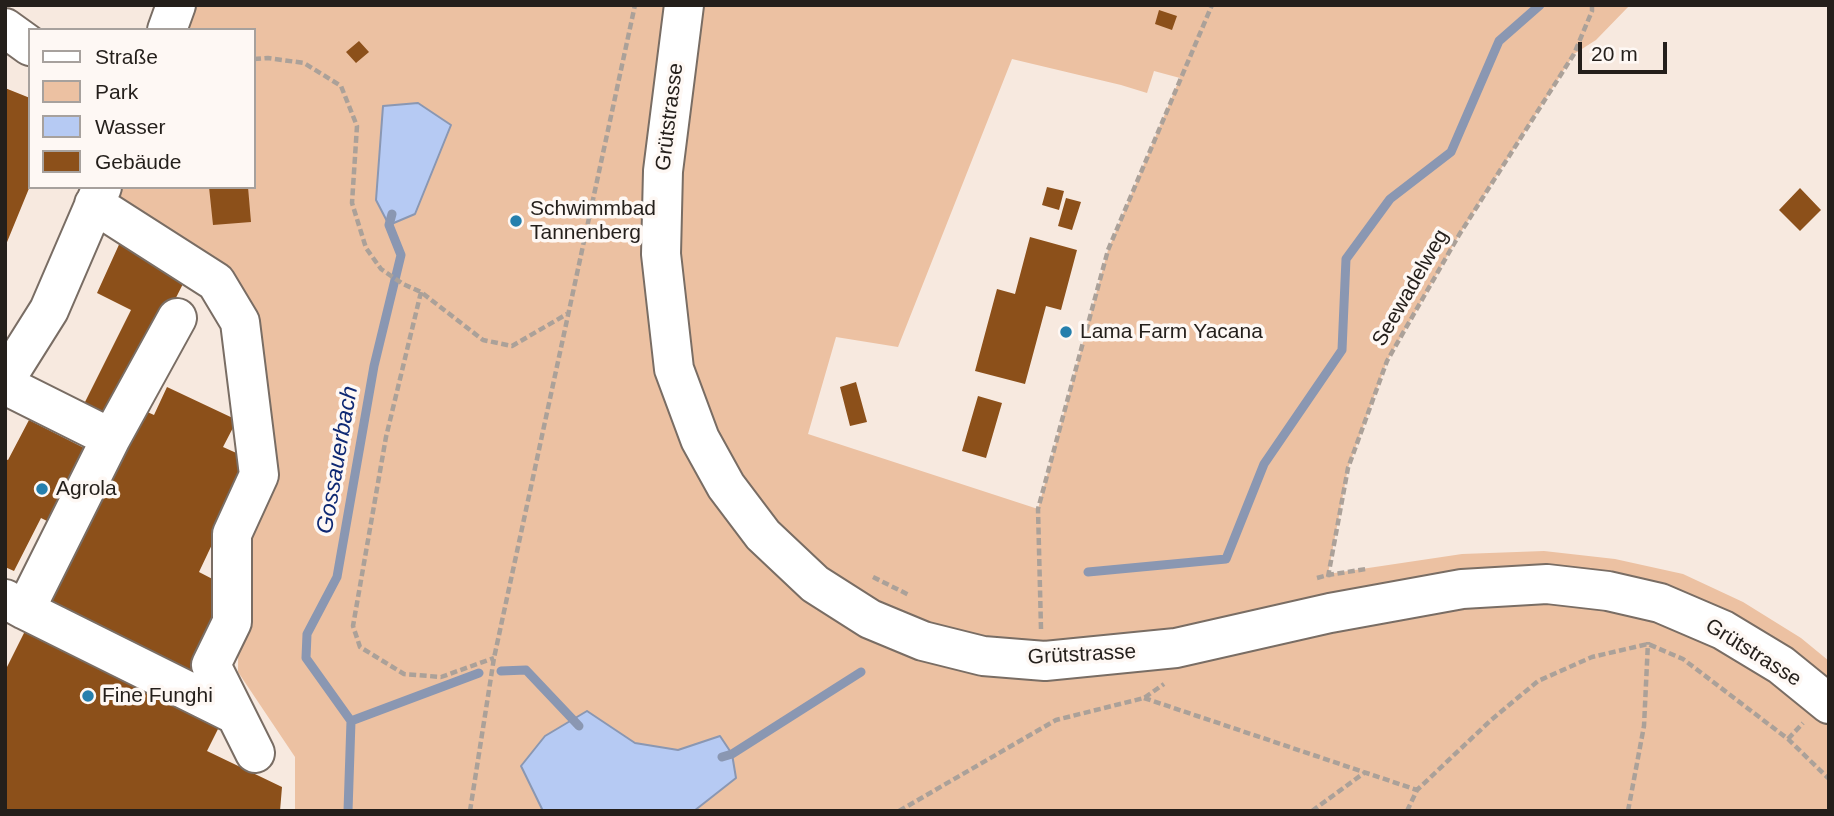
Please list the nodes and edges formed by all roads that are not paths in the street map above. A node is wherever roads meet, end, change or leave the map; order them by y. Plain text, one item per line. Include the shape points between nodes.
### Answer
1 (176, 5) edge
2 (684, 5) edge
3 (5, 28) edge
4 (168, 28) edge
5 (28, 45) edge
6 (98, 196) edge
7 (177, 318) dead end
8 (5, 380) edge
9 (5, 385) edge
10 (111, 439) junction
11 (15, 604) edge
12 (1829, 704) edge
13 (236, 715) junction
14 (255, 753) dead end

1 - 4 main road
2 - 12 main road, Grütstrasse via 663,172 661,254 674,369 700,439 726,486 764,535 815,584 870,619 923,641 984,656 1043,643 1177,648 1323,596 1547,584 1660,603 1723,630 1781,665
3 - 5 main road
6 - 8 main road via 49,310
6 - 13 main road via 216,282 240,322 259,475 232,534 232,622 211,665
7 - 10 main road
9 - 10 main road
10 - 11 main road
11 - 13 main road
13 - 14 main road

